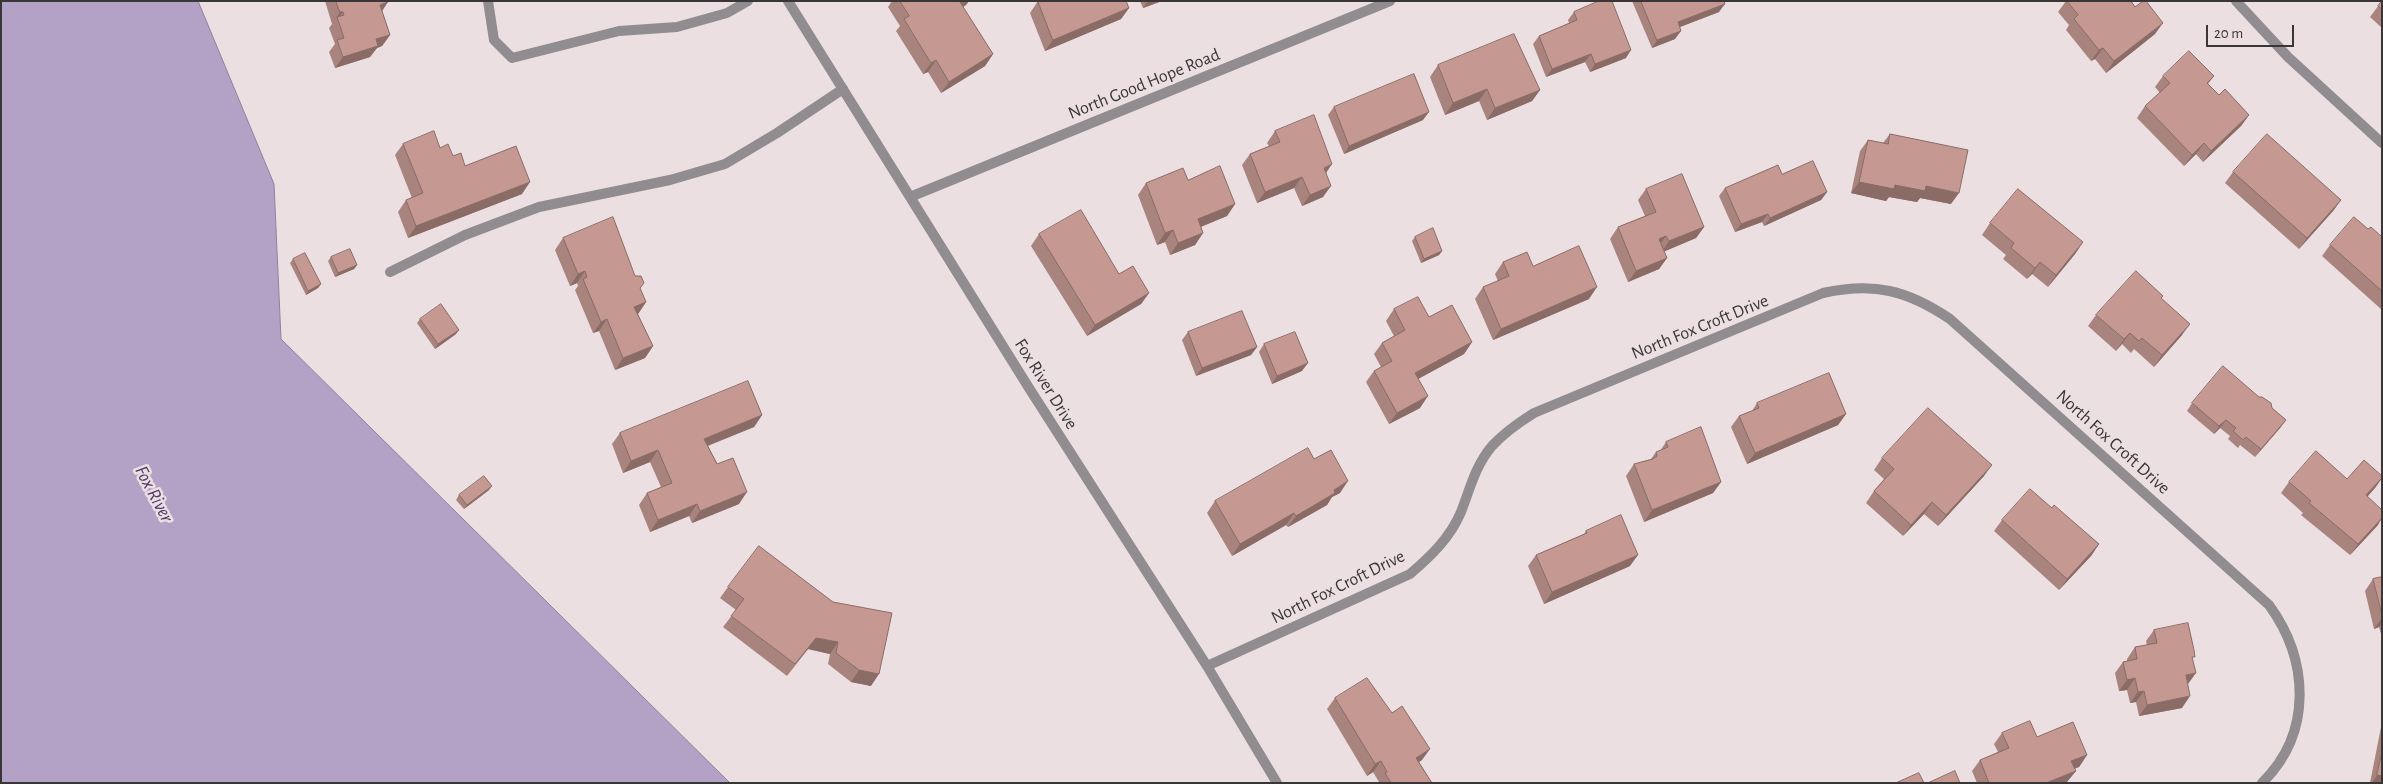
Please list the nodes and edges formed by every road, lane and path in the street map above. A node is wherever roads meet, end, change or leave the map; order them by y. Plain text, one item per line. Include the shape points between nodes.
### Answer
1 (488, 1) edge
2 (748, 1) edge
3 (788, 1) edge
4 (1390, 1) edge
5 (2236, 1) edge
6 (842, 89) junction
7 (2382, 143) edge
8 (910, 196) junction
9 (390, 272) dead end
10 (1207, 666) junction
11 (1277, 783) edge
12 (2262, 783) edge

1 - 2 street via 494,40 512,58 619,31 676,28 727,13
3 - 6 street, Fox River Drive
4 - 8 street, North Good Hope Road
5 - 7 street via 2288,57
6 - 8 street, Fox River Drive
6 - 9 street via 724,164 670,180 539,207 465,235
8 - 10 street, Fox River Drive
10 - 11 street, Fox River Drive
10 - 12 street, North Fox Croft Drive via 1410,574 1447,537 1474,475 1491,447 1534,413 1814,297 1847,288 1871,287 1897,291 1927,303 1950,319 2270,606 2293,646 2300,697 2286,750

